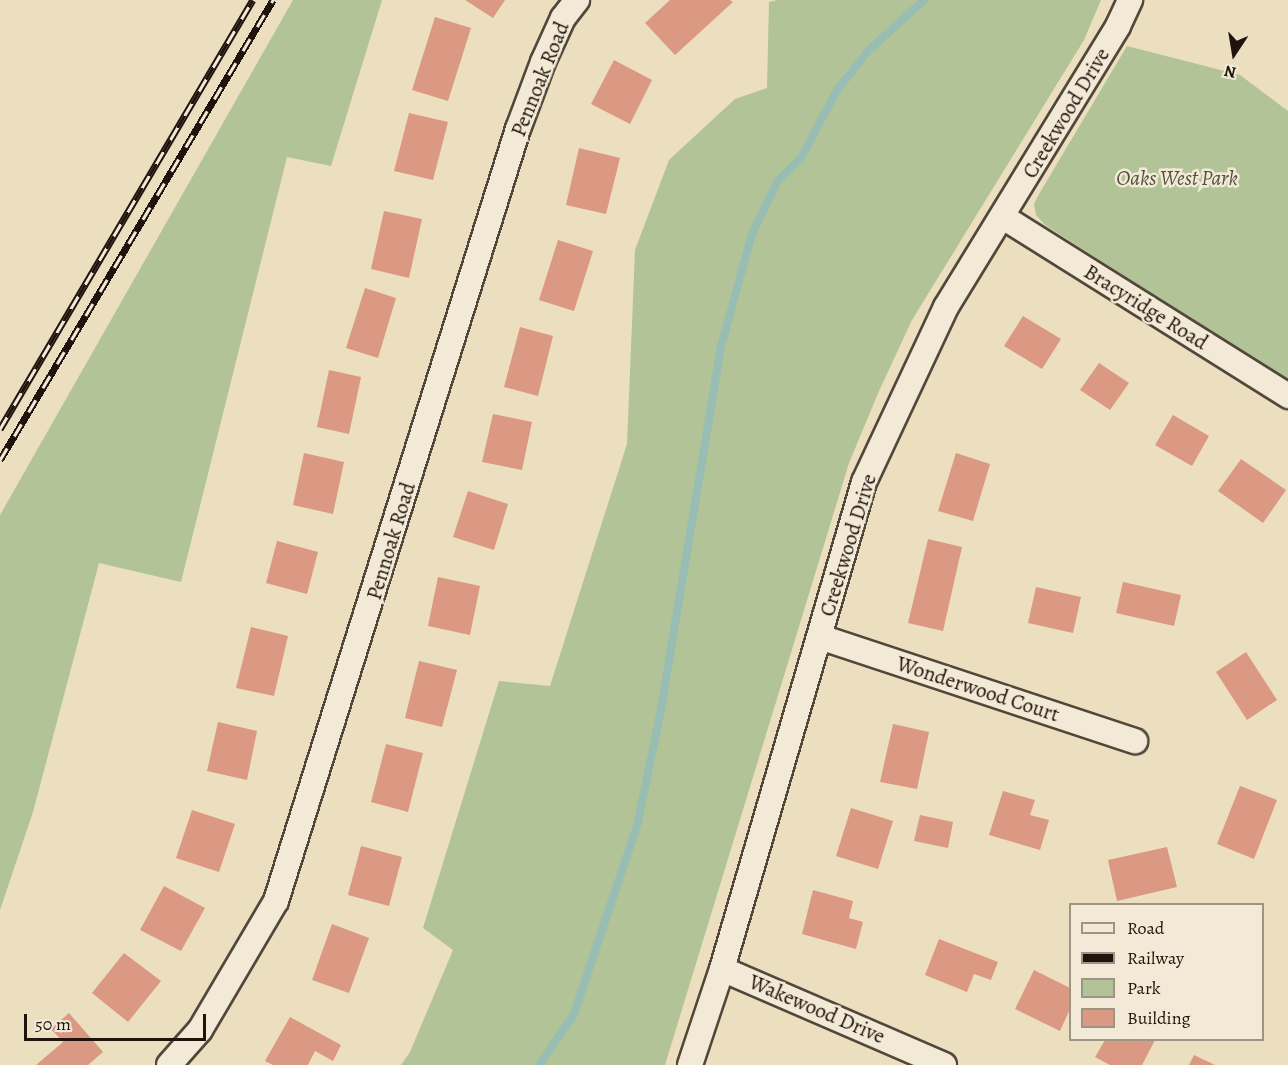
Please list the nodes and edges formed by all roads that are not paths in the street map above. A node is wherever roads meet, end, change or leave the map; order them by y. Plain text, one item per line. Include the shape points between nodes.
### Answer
1 (577, 0) edge
2 (1130, 0) edge
3 (1004, 217) junction
4 (1288, 396) edge
5 (820, 637) junction
6 (1135, 741) dead end
7 (722, 969) junction
8 (170, 1065) edge
9 (690, 1065) edge
10 (944, 1065) edge

1 - 8 street, Pennoak Road via 563,18 518,129 276,901 200,1030
2 - 3 street, Creekwood Drive
3 - 4 street, Bracyridge Road
3 - 5 street, Creekwood Drive via 946,307 864,482
5 - 6 street, Wonderwood Court
5 - 7 street, Creekwood Drive
7 - 9 street, Creekwood Drive
7 - 10 street, Wakewood Drive

